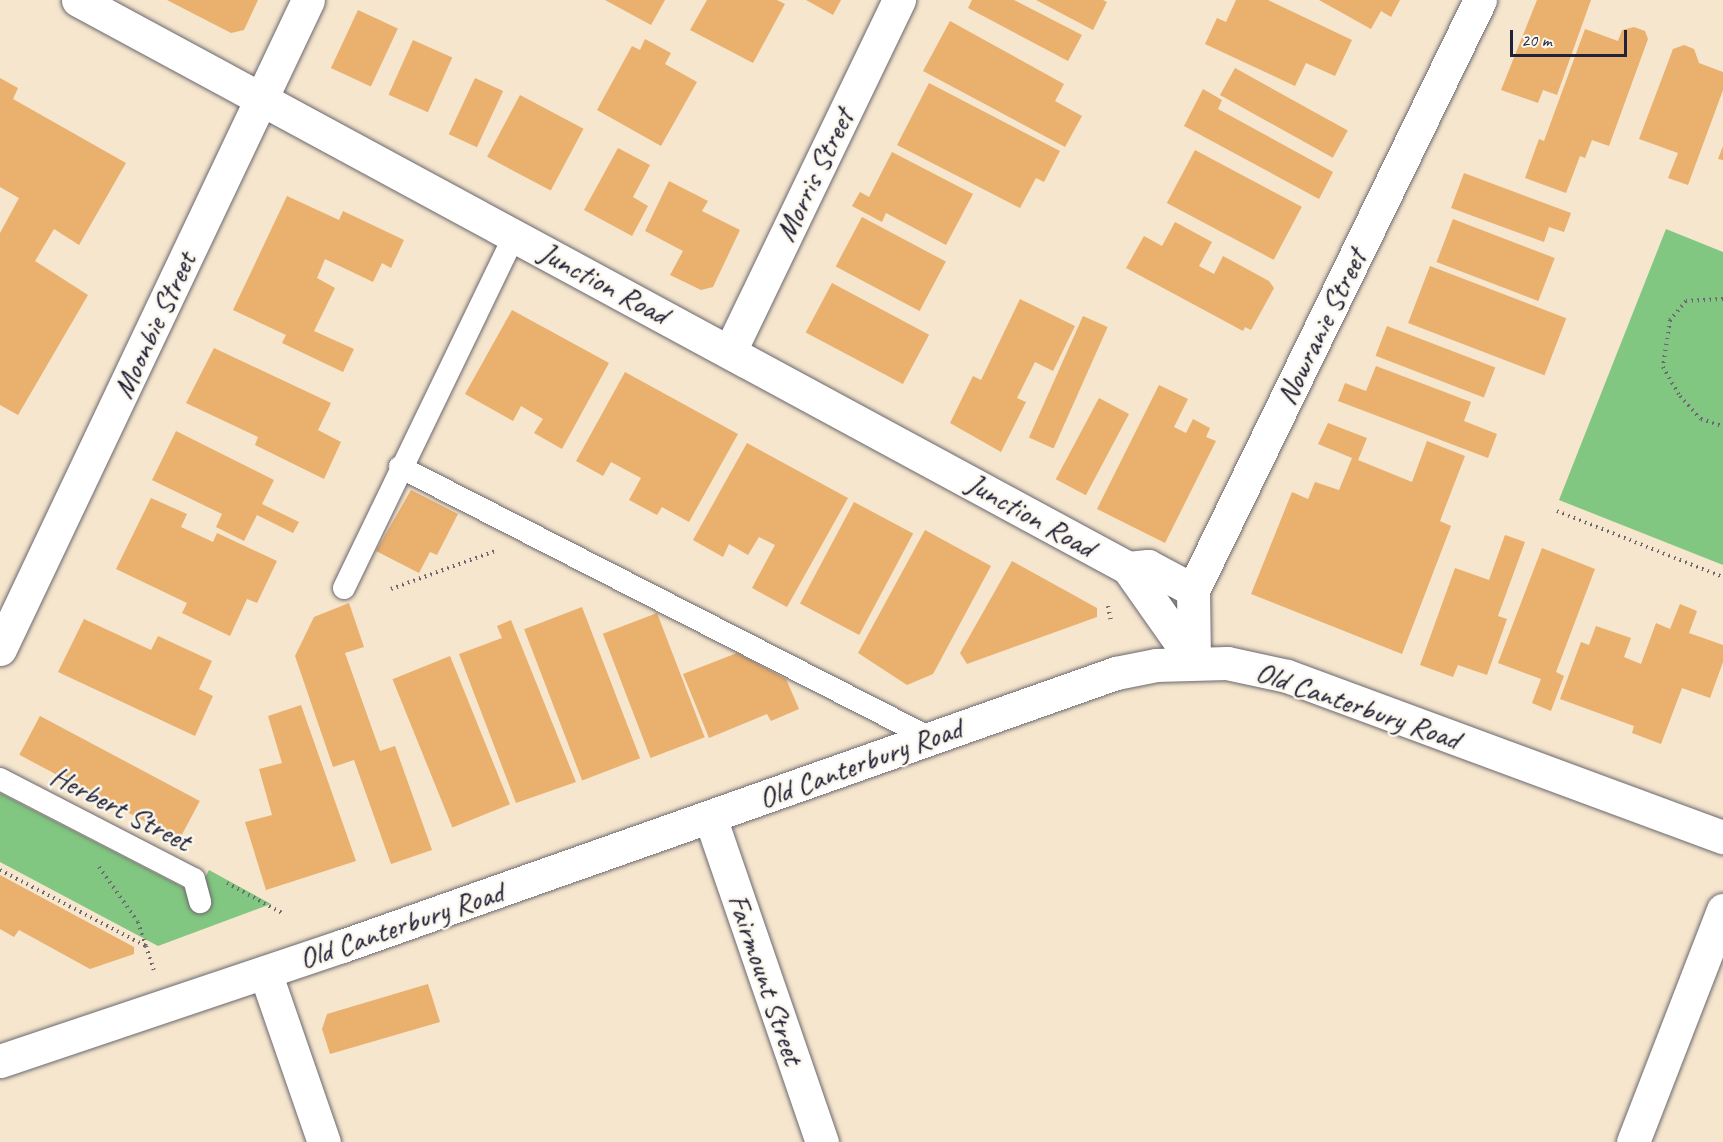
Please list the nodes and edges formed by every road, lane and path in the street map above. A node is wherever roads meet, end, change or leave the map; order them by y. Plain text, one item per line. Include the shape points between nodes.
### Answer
1 (78, 0) edge
2 (308, 0) edge
3 (899, 0) edge
4 (1480, 0) edge
5 (261, 96) junction
6 (515, 235) junction
7 (1723, 299) edge
8 (730, 351) junction
9 (1723, 426) edge
10 (400, 467) junction
11 (1557, 511) dead end
12 (535, 537) junction
13 (1128, 568) junction
14 (1723, 577) edge
15 (344, 588) dead end
16 (391, 589) dead end
17 (1193, 590) junction
18 (1108, 606) dead end
19 (1111, 622) dead end
20 (0, 649) edge
21 (1194, 662) junction
22 (928, 737) junction
23 (0, 779) edge
24 (710, 817) junction
25 (1723, 837) edge
26 (97, 865) dead end
27 (0, 870) edge
28 (220, 879) dead end
29 (200, 902) dead end
30 (1723, 910) edge
31 (282, 913) dead end
32 (146, 946) junction
33 (265, 972) junction
34 (167, 1004) junction
35 (0, 1061) edge
36 (324, 1142) edge
37 (822, 1142) edge
38 (1633, 1142) edge

1 - 5 street, Junction Road
2 - 5 street, Moonbie Street
3 - 8 street, Morris Street
4 - 17 street, Nowranie Street
5 - 6 street, Junction Road
5 - 20 street, Moonbie Street
6 - 8 street, Junction Road
6 - 10 lane
7 - 9 path via 1686,301 1670,320 1663,367 1680,396 1701,418
8 - 13 street, Junction Road
10 - 12 lane
10 - 15 lane
11 - 14 path
12 - 16 path
12 - 22 lane
13 - 17 street, Junction Road via 1148,566
13 - 21 street, Junction Road
17 - 21 street, Nowranie Street
18 - 19 path
21 - 22 street, Old Canterbury Road via 1116,673
21 - 25 street, Old Canterbury Road via 1227,663 1287,676
22 - 24 street, Old Canterbury Road
23 - 29 lane, Herbert Street via 194,879
24 - 33 street, Old Canterbury Road
24 - 37 street, Fairmount Street
26 - 32 path via 138,922
27 - 32 path
28 - 31 path
30 - 38 street
32 - 34 path
33 - 34 street, Old Canterbury Road
33 - 36 street
34 - 35 street, Old Canterbury Road

